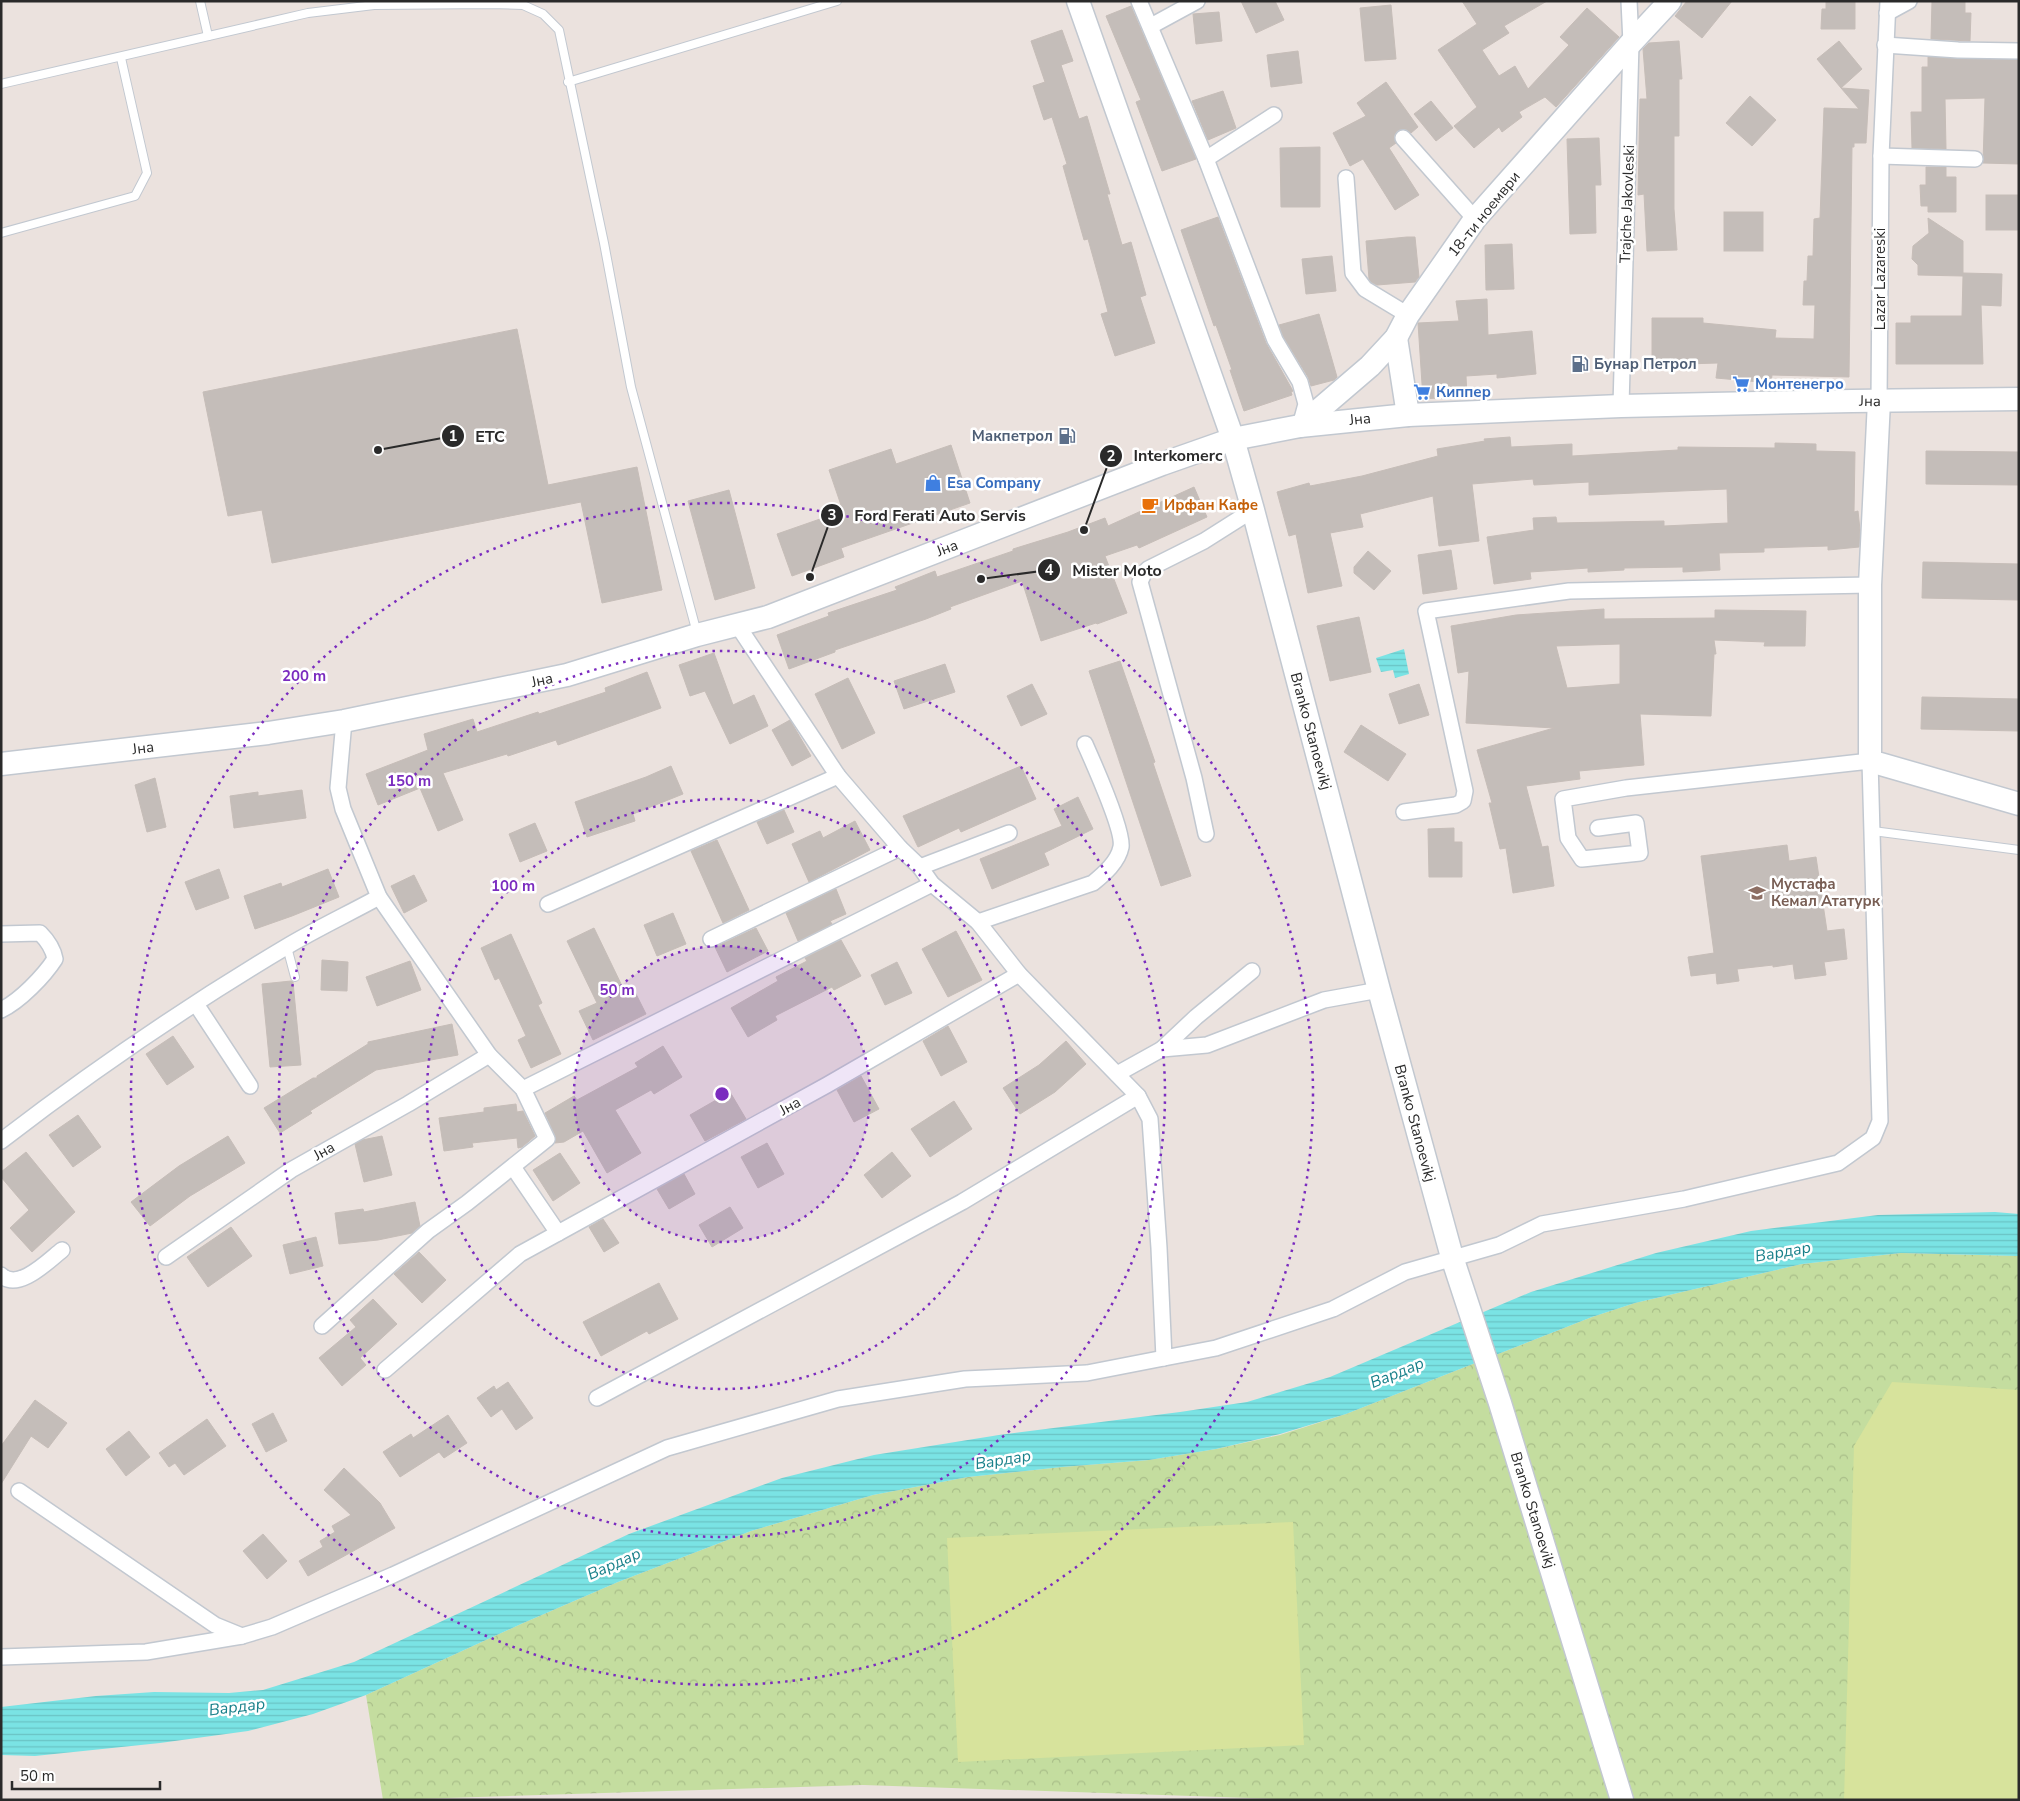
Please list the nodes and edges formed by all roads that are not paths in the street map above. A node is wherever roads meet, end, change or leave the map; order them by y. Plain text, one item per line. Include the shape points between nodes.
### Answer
1 (200, 1) edge
2 (837, 1) edge
3 (1078, 1) edge
4 (1139, 1) edge
5 (1197, 1) edge
6 (1629, 1) edge
7 (1670, 1) edge
8 (1908, 1) edge
9 (1887, 7) edge
10 (1151, 26) junction
11 (208, 36) junction
12 (1631, 43) junction
13 (1885, 45) junction
14 (2019, 51) edge
15 (121, 58) junction
16 (568, 82) junction
17 (1, 84) edge
18 (1274, 115) dead end
19 (1402, 138) dead end
20 (1881, 156) junction
21 (1975, 158) dead end
22 (1206, 159) junction
23 (1346, 178) dead end
24 (1475, 220) junction
25 (1, 233) edge
26 (1408, 315) junction
27 (1396, 338) junction
28 (2019, 400) edge
29 (1880, 401) junction
30 (1621, 406) junction
31 (1408, 415) junction
32 (1300, 426) junction
33 (1232, 439) junction
34 (1253, 510) junction
35 (1870, 585) junction
36 (738, 626) junction
37 (697, 635) junction
38 (344, 721) junction
39 (1085, 744) dead end
40 (1870, 762) junction
41 (1, 764) edge
42 (838, 776) junction
43 (2019, 804) edge
44 (1404, 812) dead end
45 (1598, 828) dead end
46 (1872, 831) junction
47 (1009, 833) dead end
48 (1206, 834) dead end
49 (900, 848) junction
50 (2019, 850) edge
51 (920, 867) junction
52 (932, 884) junction
53 (380, 897) junction
54 (548, 904) dead end
55 (978, 922) junction
56 (1, 934) edge
57 (711, 938) dead end
58 (287, 947) junction
59 (1252, 971) dead end
60 (1019, 974) junction
61 (296, 977) dead end
62 (1379, 990) junction
63 (196, 1004) junction
64 (1, 1010) edge
65 (1162, 1049) junction
66 (489, 1055) junction
67 (1116, 1074) junction
68 (250, 1086) dead end
69 (523, 1089) junction
70 (1138, 1096) junction
71 (1, 1141) edge
72 (513, 1166) junction
73 (558, 1233) junction
74 (62, 1250) dead end
75 (166, 1257) dead end
76 (1452, 1257) junction
77 (1, 1275) edge
78 (322, 1326) dead end
79 (1164, 1358) junction
80 (385, 1370) dead end
81 (597, 1398) dead end
82 (19, 1492) dead end
83 (242, 1636) junction
84 (1, 1657) edge
85 (1622, 1800) edge

1 - 11 lane
2 - 16 lane
3 - 33 street, Branko Stanoevikj
4 - 10 street
5 - 10 street
6 - 12 street, Trajche Jakovleski
7 - 12 street, 18-ти ноември
8 - 9 street, Lazar Lazareski
9 - 13 street, Lazar Lazareski
10 - 22 street
11 - 15 lane
11 - 16 lane via 308,13 374,5 523,5 544,14 559,30
12 - 24 street, 18-ти ноември
12 - 30 street, Trajche Jakovleski
13 - 14 street
13 - 20 street, Lazar Lazareski
15 - 17 lane
15 - 25 lane via 147,173 135,196
16 - 37 lane via 604,242 631,387
18 - 22 street
19 - 24 street
20 - 21 street
20 - 29 street, Lazar Lazareski
22 - 32 street via 1275,340 1300,382 1306,404
23 - 26 street via 1353,274 1365,289
24 - 26 street, 18-ти ноември
26 - 27 street, 18-ти ноември
27 - 31 street
27 - 32 street, 18-ти ноември via 1370,366
28 - 29 street, Јна
29 - 30 street, Јна
29 - 35 street
30 - 31 street, Јна
31 - 32 street, Јна
32 - 33 street, Јна
33 - 34 street, Branko Stanoevikj
33 - 36 street, Јна
34 - 48 street via 1204,541 1148,569 1140,582 1194,778
34 - 62 street, Branko Stanoevikj
35 - 40 street
35 - 44 street via 1569,592 1426,611 1465,792 1463,801 1456,805
36 - 37 street, Јна
36 - 42 street
37 - 38 street, Јна via 567,675
38 - 41 street, Јна
38 - 53 street via 338,788 343,809
39 - 55 street via 1114,816 1122,844 1118,856 1093,883
40 - 43 street
40 - 45 street via 1626,788 1563,799 1568,838 1582,860 1640,853 1636,823
40 - 46 street
42 - 49 street
42 - 54 street
46 - 50 lane
46 - 76 street via 1880,1121 1873,1138 1838,1163 1684,1199 1542,1224 1499,1245
47 - 51 street
49 - 51 street
49 - 57 street
51 - 52 street
52 - 55 street
52 - 69 street
53 - 58 street
53 - 66 street
55 - 60 street
56 - 64 street via 40,933 53,950 55,959 49,969 10,1006
58 - 61 lane
58 - 63 street
59 - 65 street
60 - 67 street
60 - 73 street, Јна via 827,1085
62 - 65 street via 1324,1000 1207,1045
62 - 76 street, Branko Stanoevikj
63 - 68 street
63 - 71 street via 68,1089
65 - 67 street
66 - 69 street
66 - 75 street, Јна via 291,1170
67 - 70 street
69 - 72 street via 546,1139
70 - 79 street via 1150,1119
70 - 81 street via 962,1202
72 - 73 street
72 - 78 street via 428,1231
73 - 80 street, Јна via 520,1254
74 - 77 street via 28,1277 15,1281
76 - 79 street via 1405,1272 1334,1309 1216,1348
76 - 85 street, Branko Stanoevikj
79 - 83 street via 1087,1373 965,1379 838,1399 667,1448 393,1575 272,1627
82 - 83 street via 216,1625
83 - 84 street via 146,1652

